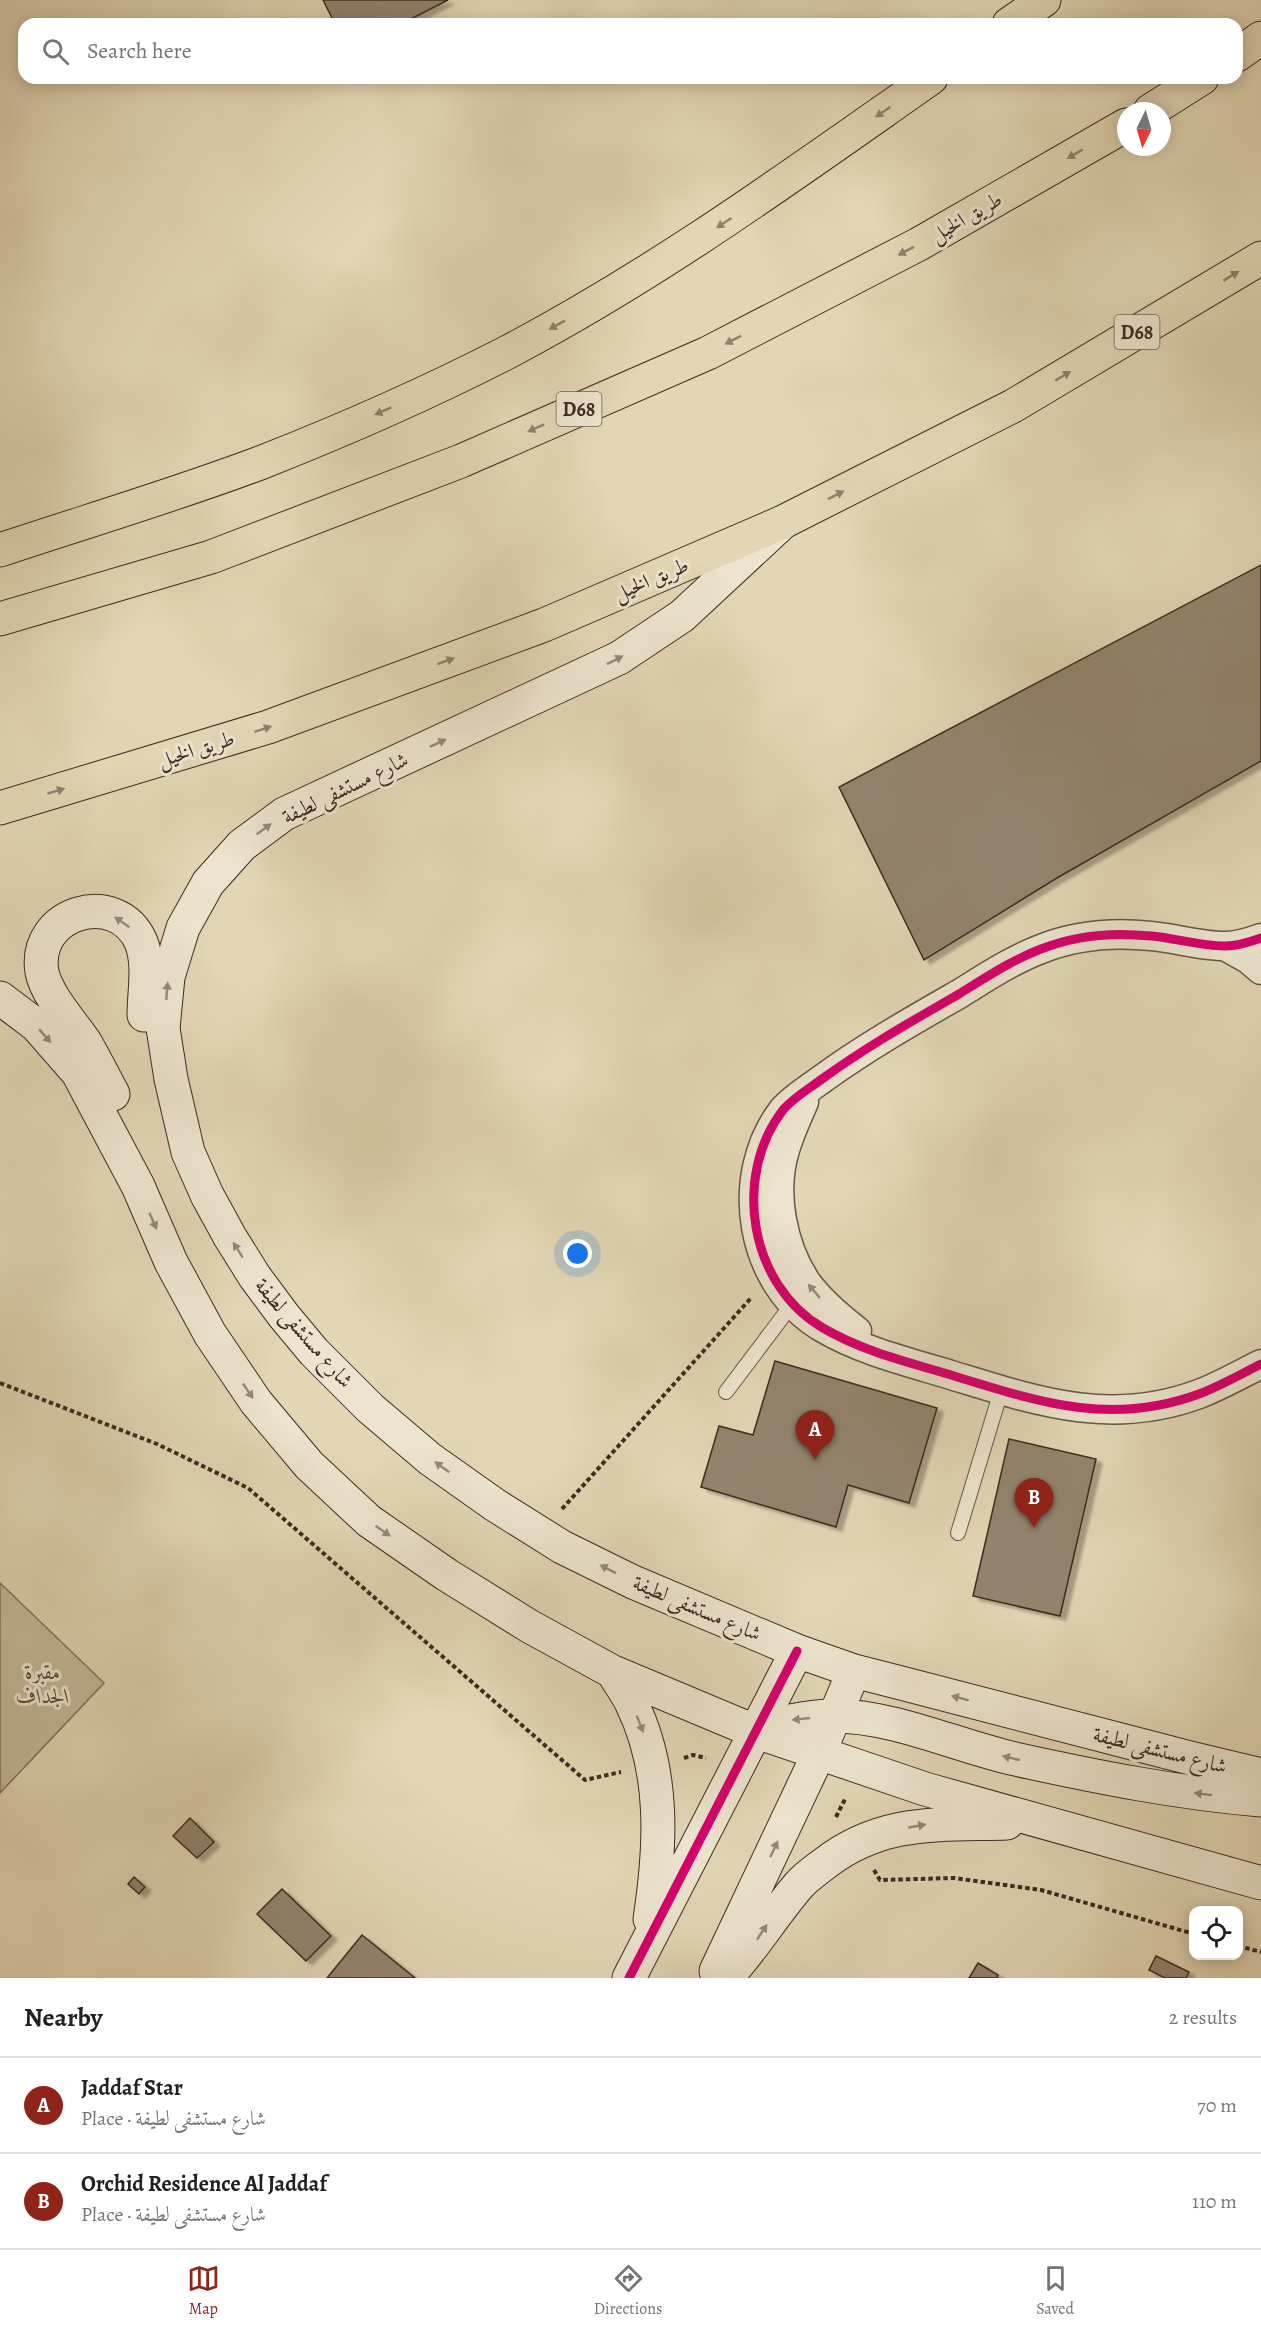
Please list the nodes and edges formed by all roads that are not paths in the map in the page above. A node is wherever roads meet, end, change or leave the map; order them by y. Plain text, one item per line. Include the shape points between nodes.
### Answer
1 (1044, 0) edge
2 (1018, 18) edge
3 (1261, 38) edge
4 (1243, 51) edge
5 (923, 84) edge
6 (1193, 84) edge
7 (1164, 102) edge
8 (1117, 130) edge
9 (1261, 258) edge
10 (783, 522) junction
11 (0, 550) edge
12 (0, 619) edge
13 (0, 808) edge
14 (1261, 939) edge
15 (1225, 946) junction
16 (1261, 970) edge
17 (0, 998) edge
18 (812, 1087) junction
19 (188, 1152) junction
20 (138, 1186) junction
21 (793, 1303) junction
22 (910, 1363) junction
23 (1261, 1364) edge
24 (1001, 1391) junction
25 (726, 1392) dead end
26 (958, 1533) dead end
27 (796, 1651) junction
28 (854, 1671) junction
29 (613, 1672) junction
30 (835, 1716) junction
31 (754, 1731) junction
32 (819, 1753) junction
33 (1261, 1774) edge
34 (1261, 1800) edge
35 (1038, 1821) junction
36 (1261, 1883) edge
37 (636, 1966) edge
38 (713, 1978) edge
39 (726, 1978) edge

1 - 2 highway
3 - 4 highway
5 -> 11 highway via 672,258 505,353 425,393 259,463
6 - 7 highway
8 -> 12 highway, طريق الخيل / D68 via 919,244 697,358 461,461 222,552
10 -> 9 highway, طريق الخيل / D68 via 1012,406
13 -> 10 highway, طريق الخيل / D68 via 268,727 544,625
19 -> 10 main road, شارع مستشفى لطيفة via 163,1028 168,977 183,928 208,883 242,845 284,814 619,658 682,616
14 - 15 street
15 - 16 street
15 - 18 street via 1114,934 1076,938 1040,949 894,1031
17 -> 20 main road via 36,1025 78,1073
18 - 21 street via 784,1108 766,1138 756,1172 753,1207 758,1242 772,1275
22 -> 18 street via 829,1309 807,1283 791,1252 782,1220 780,1185 785,1151
19 -> 20 main road via 161,1099 146,1050 146,971 141,942 127,925 108,913 78,913 64,920 45,943 42,973 47,987 86,1045 128,1126 138,1166
27 -> 19 main road, شارع مستشفى لطيفة via 633,1582 562,1546 430,1459 370,1408 314,1352 255,1277 213,1206
20 -> 29 main road via 171,1262 210,1334 256,1402 309,1465 369,1521 447,1575
21 - 22 street via 820,1326 852,1343
21 - 25 lane
22 - 24 street
23 - 24 street via 1198,1394 1155,1406 1110,1410 1064,1407
24 - 26 lane
27 - 28 main road, شارع مستشفى لطيفة
27 - 31 main road
28 - 30 main road
33 -> 28 main road, شارع مستشفى لطيفة
29 - 31 main road
29 -> 37 main road via 632,1703 655,1776 658,1849 650,1919
30 -> 31 main road via 792,1719
30 - 32 main road
34 -> 30 main road via 1104,1779 1009,1758 882,1722
31 - 32 main road
31 - 37 main road
32 - 35 main road
38 -> 32 main road
35 - 36 main road
39 -> 35 main road via 801,1882 838,1853 880,1833 927,1824

